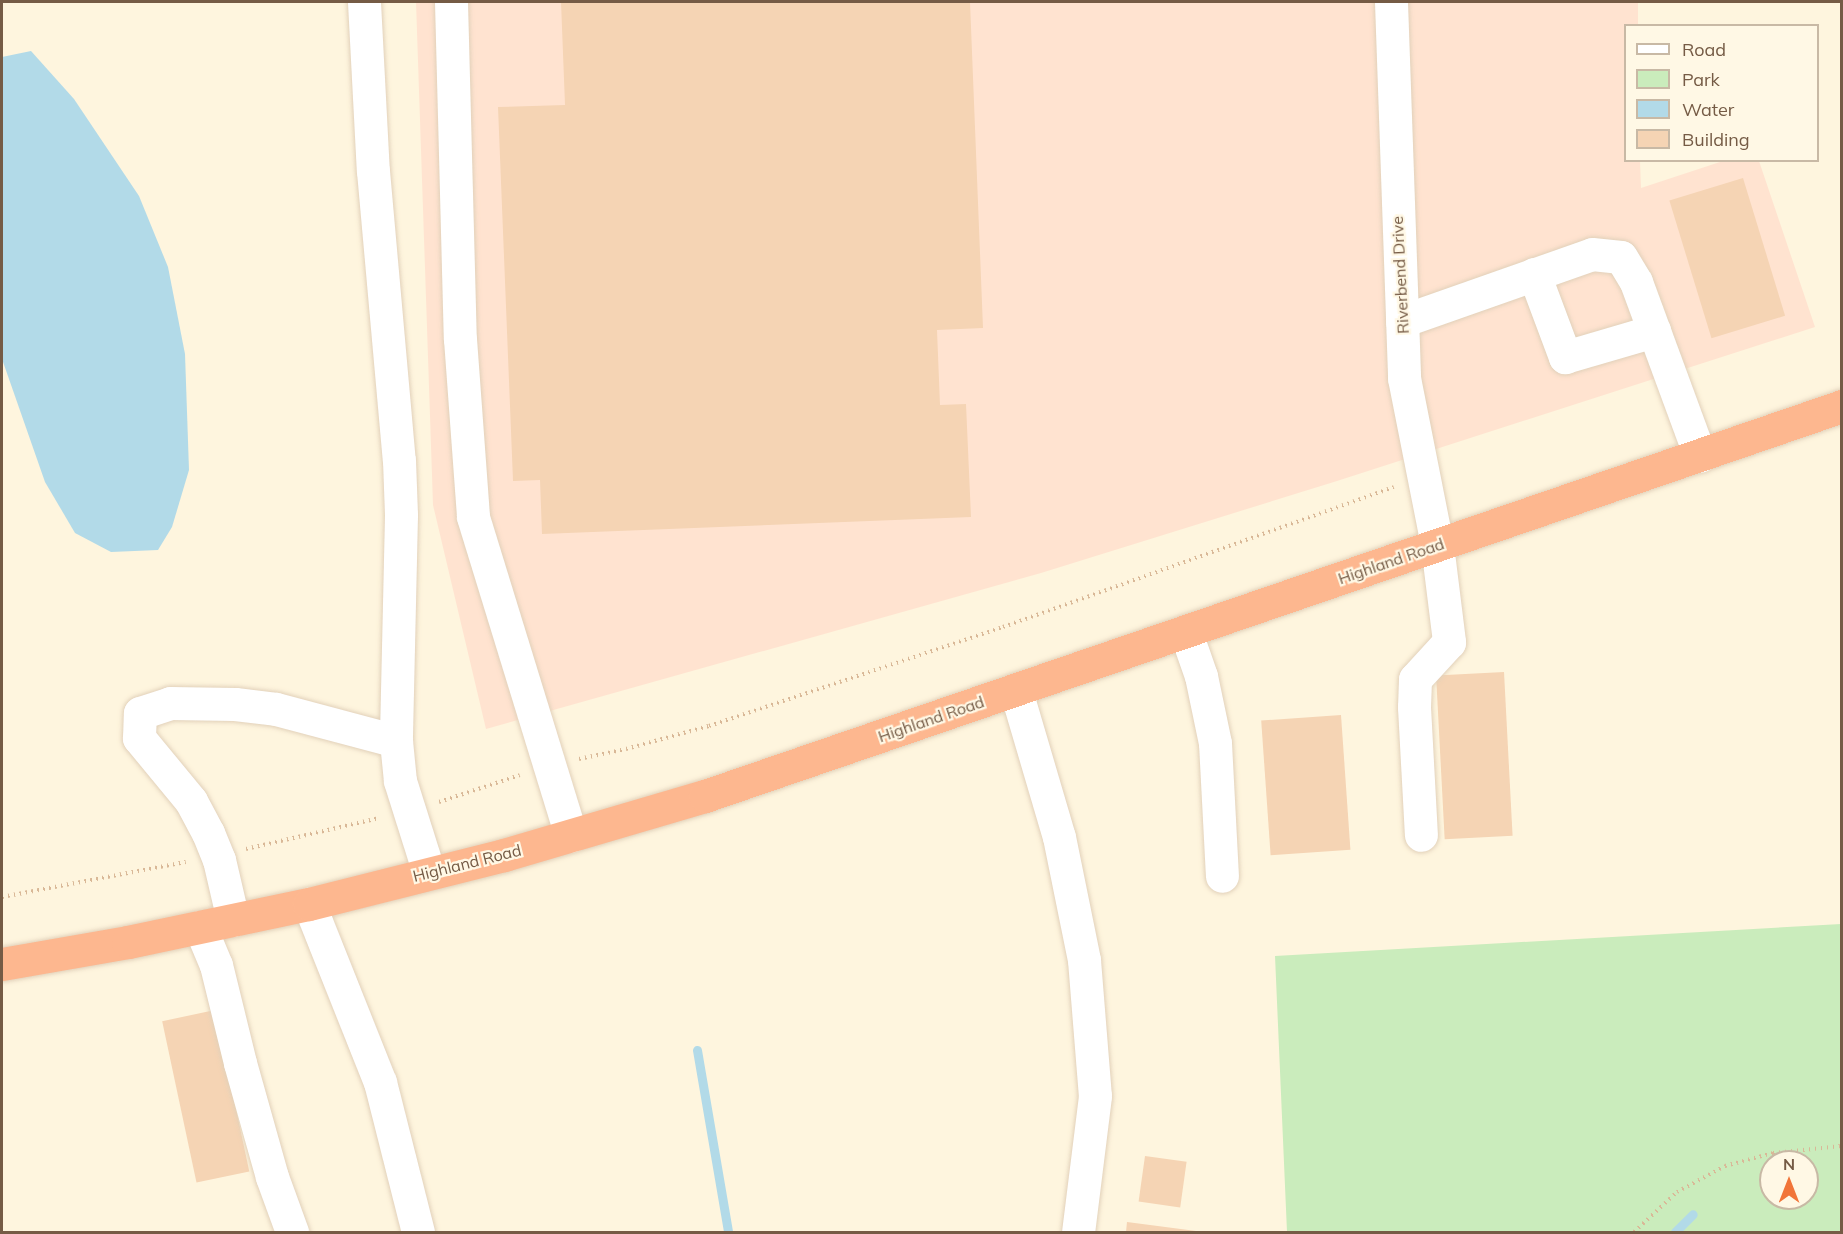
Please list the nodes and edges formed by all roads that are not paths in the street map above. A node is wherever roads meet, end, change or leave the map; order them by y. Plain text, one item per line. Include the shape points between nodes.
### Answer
1 (364, 2) edge
2 (451, 2) edge
3 (1390, 2) edge
4 (1534, 274) junction
5 (1402, 321) junction
6 (1654, 331) junction
7 (1842, 406) edge
8 (1700, 456) junction
9 (1437, 545) junction
10 (1186, 633) junction
11 (1016, 691) junction
12 (396, 741) junction
13 (571, 835) junction
14 (1421, 835) dead end
15 (429, 873) junction
16 (1222, 876) dead end
17 (309, 904) junction
18 (233, 920) junction
19 (200, 927) junction
20 (2, 964) edge
21 (291, 1233) edge
22 (418, 1233) edge
23 (1078, 1233) edge

1 - 12 lane via 373,171 399,460
2 - 13 lane via 460,339 473,517
3 - 5 lane, Riverbend Drive
4 - 5 lane
4 - 6 lane via 1592,254 1621,257 1636,282
4 - 6 lane via 1565,357
5 - 9 lane, Riverbend Drive via 1404,378
6 - 8 lane
7 - 8 highway, Highland Road
8 - 9 highway, Highland Road
9 - 10 highway, Highland Road
9 - 14 lane, Riverbend Drive via 1449,642 1415,679
10 - 11 highway, Highland Road
10 - 16 lane via 1201,676 1215,743
11 - 13 highway, Highland Road via 705,796
11 - 23 lane via 1059,837 1084,960 1095,1096
12 - 15 lane via 400,781
12 - 18 lane via 276,710 235,704 170,704 140,713 139,738 191,801 217,855
13 - 15 highway, Highland Road
15 - 17 highway, Highland Road
17 - 18 highway, Highland Road
17 - 22 lane via 380,1082
18 - 19 highway, Highland Road
19 - 20 highway, Highland Road
19 - 21 lane via 216,965 252,1106

